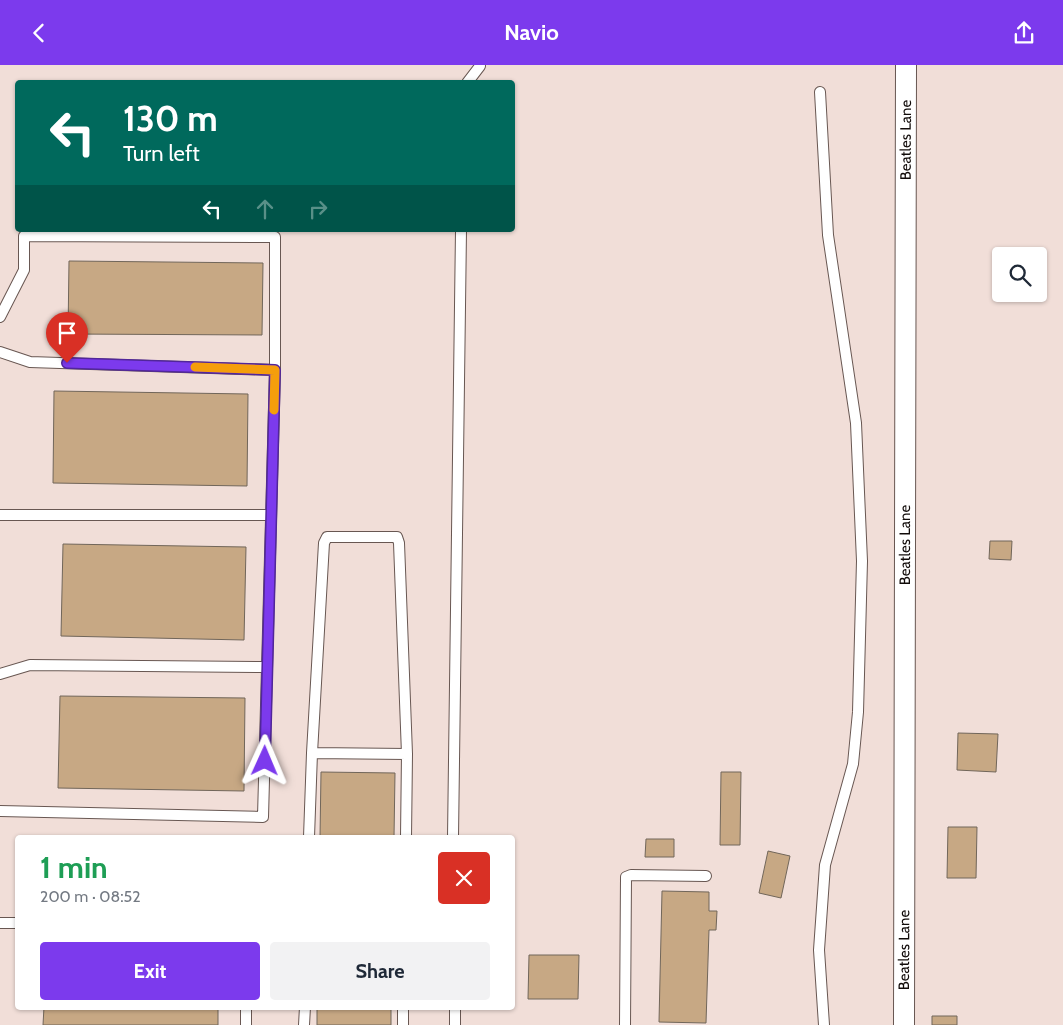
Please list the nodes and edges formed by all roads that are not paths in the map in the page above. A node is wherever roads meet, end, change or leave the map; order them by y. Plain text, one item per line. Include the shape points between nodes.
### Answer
1 (906, 65) edge
2 (480, 66) dead end
3 (469, 80) edge
4 (820, 92) dead end
5 (461, 232) edge
6 (0, 317) edge
7 (0, 352) edge
8 (275, 370) junction
9 (0, 515) edge
10 (271, 515) junction
11 (267, 667) junction
12 (0, 674) edge
13 (312, 753) junction
14 (407, 754) junction
15 (0, 811) edge
16 (309, 835) edge
17 (406, 835) edge
18 (453, 835) edge
19 (706, 876) dead end
20 (0, 923) edge
21 (15, 923) edge
22 (246, 1010) edge
23 (305, 1010) edge
24 (404, 1010) edge
25 (455, 1010) edge
26 (246, 1025) edge
27 (304, 1025) edge
28 (403, 1025) edge
29 (455, 1025) edge
30 (624, 1025) edge
31 (824, 1025) edge
32 (904, 1025) edge

1 - 32 street, Beatles Lane
2 - 3 lane
4 - 31 lane via 828,235 856,423 862,561 858,712 853,764 826,865 822,912 819,950
5 - 18 lane
6 - 8 lane via 24,270 24,236 275,237
7 - 8 lane via 30,362
8 - 10 lane
9 - 10 lane
10 - 11 lane
11 - 12 lane via 30,665
11 - 15 lane via 263,817
13 - 14 lane
13 - 14 lane via 324,543 327,537 397,537 400,543
13 - 16 lane
14 - 17 lane
19 - 30 lane via 626,877
20 - 21 lane
22 - 26 lane
23 - 27 lane
24 - 28 lane
25 - 29 lane

